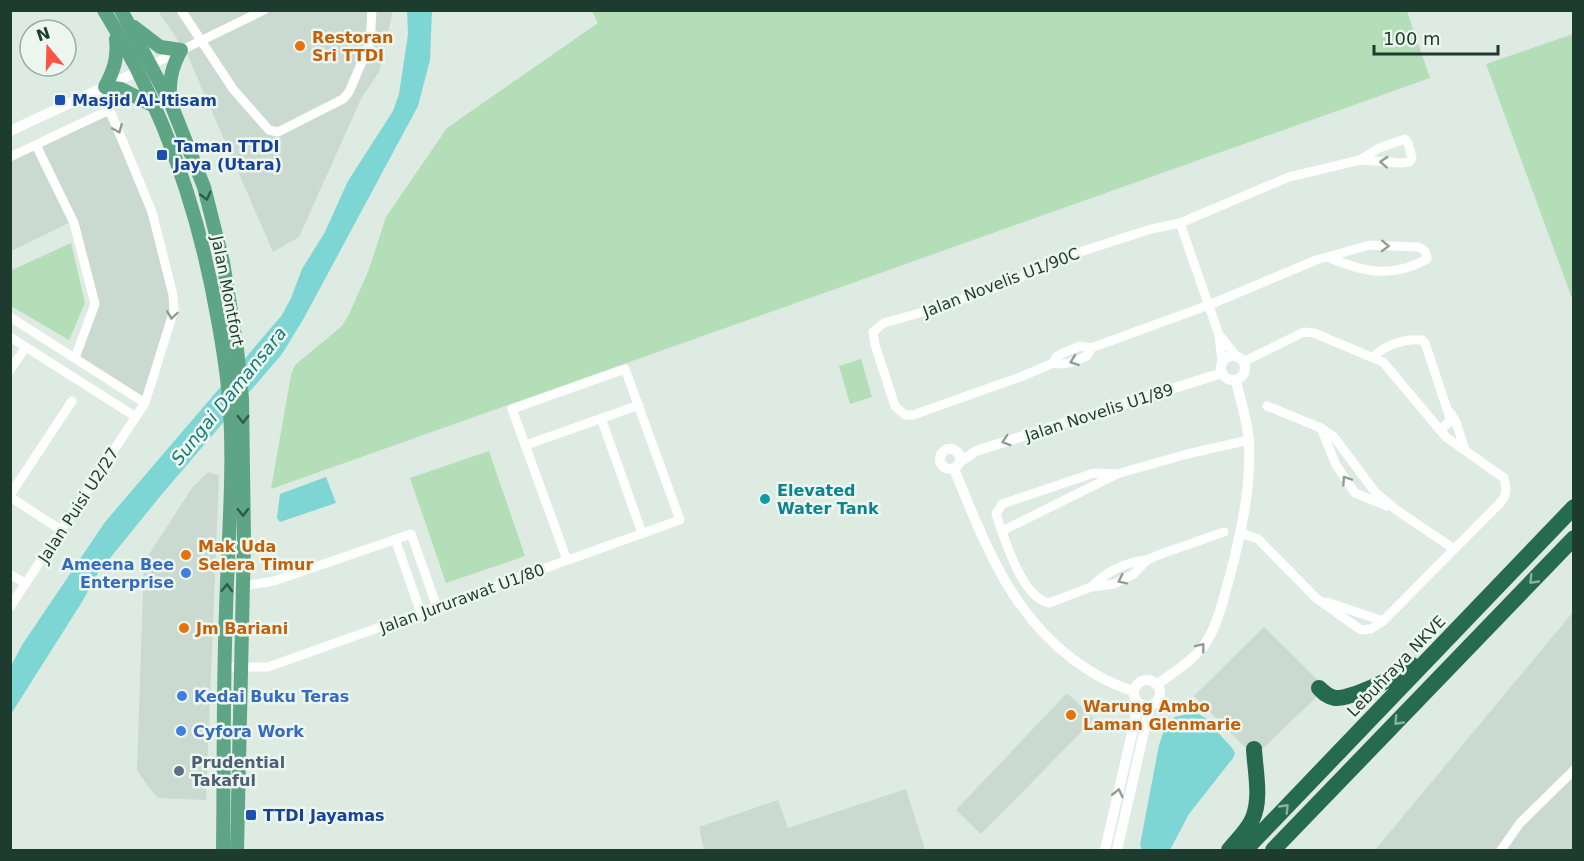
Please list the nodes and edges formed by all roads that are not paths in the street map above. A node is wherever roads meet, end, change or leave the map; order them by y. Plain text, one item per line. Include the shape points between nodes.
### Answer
1 (104, 10) edge
2 (181, 10) edge
3 (264, 10) edge
4 (372, 10) edge
5 (124, 16) edge
6 (115, 29) junction
7 (201, 41) junction
8 (181, 50) junction
9 (151, 65) junction
10 (137, 72) junction
11 (105, 87) junction
12 (171, 104) junction
13 (156, 107) junction
14 (10, 131) edge
15 (36, 145) junction
16 (10, 157) edge
17 (1360, 160) junction
18 (1180, 223) junction
19 (1328, 257) junction
20 (1209, 304) junction
21 (10, 317) edge
22 (1219, 335) junction
23 (10, 337) edge
24 (26, 347) junction
25 (1373, 357) junction
26 (75, 358) junction
27 (1240, 359) junction
28 (1222, 368) junction
29 (10, 370) edge
30 (1236, 380) junction
31 (72, 401) dead end
32 (145, 403) junction
33 (639, 405) junction
34 (1267, 406) dead end
35 (1448, 410) junction
36 (136, 417) junction
37 (601, 418) junction
38 (1321, 428) junction
39 (1440, 430) junction
40 (1249, 440) junction
41 (526, 445) junction
42 (1465, 450) junction
43 (957, 451) junction
44 (976, 451) junction
45 (957, 466) junction
46 (1117, 474) junction
47 (1075, 480) junction
48 (1079, 492) junction
49 (10, 496) edge
50 (1574, 507) edge
51 (1395, 509) junction
52 (61, 530) junction
53 (1002, 531) junction
54 (1224, 532) dead end
55 (642, 533) junction
56 (1241, 533) junction
57 (1574, 538) edge
58 (395, 539) junction
59 (1454, 549) junction
60 (567, 560) junction
61 (10, 574) edge
62 (26, 584) junction
63 (243, 586) junction
64 (1316, 598) junction
65 (10, 607) edge
66 (436, 607) junction
67 (421, 613) junction
68 (1467, 617) junction
69 (1383, 621) junction
70 (225, 667) junction
71 (242, 668) junction
72 (1157, 685) junction
73 (1319, 688) dead end
74 (1134, 691) junction
75 (1144, 704) junction
76 (1254, 748) dead end
77 (1574, 770) edge
78 (223, 850) edge
79 (237, 850) edge
80 (1106, 850) edge
81 (1117, 850) edge
82 (1229, 850) edge
83 (1245, 850) edge
84 (1273, 850) edge
85 (1501, 850) edge

1 - 6 main road, Jalan Montfort
2 - 7 street
3 - 7 street
4 - 7 street via 370,43 349,92 343,99 278,132 269,130 233,89
5 - 8 main road via 159,47
5 - 9 main road, Jalan Montfort
6 - 10 main road, Jalan Montfort
6 - 11 main road via 118,55
7 - 8 street
8 - 9 street
8 - 12 main road via 169,82
9 - 10 street
9 - 12 main road, Jalan Montfort
10 - 11 street
10 - 13 main road, Jalan Montfort
11 - 13 main road via 122,89
11 - 14 street
12 -> 63 main road, Jalan Montfort via 204,187 223,262 232,319 242,399
70 -> 13 main road, Jalan Montfort via 230,410 203,245
15 - 16 street
15 - 26 street via 74,223 95,304
15 -> 32 street, Jalan Puisi U2/27 via 105,112 111,113 116,124 152,212 173,295 172,320
17 -> 17 street via 1405,139 1412,158 1402,163
17 - 18 street via 1289,177
18 - 20 street
18 - 20 street, Jalan Novelis U1/90C via 1058,260 1009,283 884,323 873,333 874,345 895,406 900,413 914,415 1023,376 1080,346 1091,348
19 -> 19 street via 1371,245 1418,247 1427,253 1426,259 1416,265 1385,272 1349,266
19 - 20 street
20 - 22 street
21 - 26 street
22 - 27 street
22 - 28 street
23 - 24 street
24 - 29 street
24 - 36 street
25 - 27 street via 1304,332
25 - 35 street via 1383,347 1422,340
25 - 39 street via 1383,362
26 - 32 street
27 - 28 street via 1231,356
27 - 30 street via 1244,372
28 - 30 street via 1230,380
28 -> 44 street, Jalan Novelis U1/89
30 - 40 street
31 - 49 street
32 - 36 street, Jalan Puisi U2/27
33 - 37 street
33 - 41 street via 625,369 512,409
33 - 55 street, Jalan Jururawat U1/80 via 680,520
34 - 38 street
35 - 39 street via 1448,423
35 - 42 street
36 - 52 street, Jalan Puisi U2/27
37 - 41 street
37 - 55 street
38 - 51 street via 1334,437 1375,492
51 -> 38 street via 1355,493 1336,465
39 - 42 street
40 - 46 street
40 - 56 street
41 - 60 street
42 - 59 street via 1504,478 1506,496
43 - 44 street, Jalan Novelis U1/89
43 - 45 street
43 - 45 street via 947,449 940,456 942,466
44 - 45 street, Jalan Novelis U1/89
45 - 74 street via 988,550 1033,624 1092,674
46 - 47 street via 1094,473
46 - 48 street
47 - 48 street
47 - 53 street via 1002,504 996,514
48 - 53 street
49 - 52 street
50 - 68 highway, Lebuhraya NKVE
51 - 59 street
52 - 62 street, Jalan Puisi U2/27
53 - 54 street via 1018,571 1037,598 1049,603 1091,587 1103,575 1131,562 1147,560
55 - 60 street, Jalan Jururawat U1/80
56 - 64 street via 1258,539
72 -> 56 street via 1203,647 1224,598
57 -> 84 highway
58 - 63 street via 274,581
58 - 66 street via 411,534
58 - 67 street
59 - 69 street
60 - 66 street, Jalan Jururawat U1/80
61 - 62 street
62 - 65 street, Jalan Puisi U2/27
63 - 71 main road, Jalan Montfort
64 - 69 street
64 - 69 street via 1361,630
66 - 67 street, Jalan Jururawat U1/80
67 - 71 street, Jalan Jururawat U1/80 via 268,667
68 - 73 highway via 1398,676 1338,698 1328,697
83 -> 68 highway, Lebuhraya NKVE
70 - 71 street, Jalan Jururawat U1/80
70 - 78 main road, Jalan Montfort
71 - 79 main road, Jalan Montfort
72 - 74 street via 1146,681
72 - 75 street via 1160,695 1156,702
74 - 75 street via 1135,698
80 -> 75 street
75 - 81 street
76 - 82 highway via 1255,810 1252,821
77 - 85 street via 1520,823

